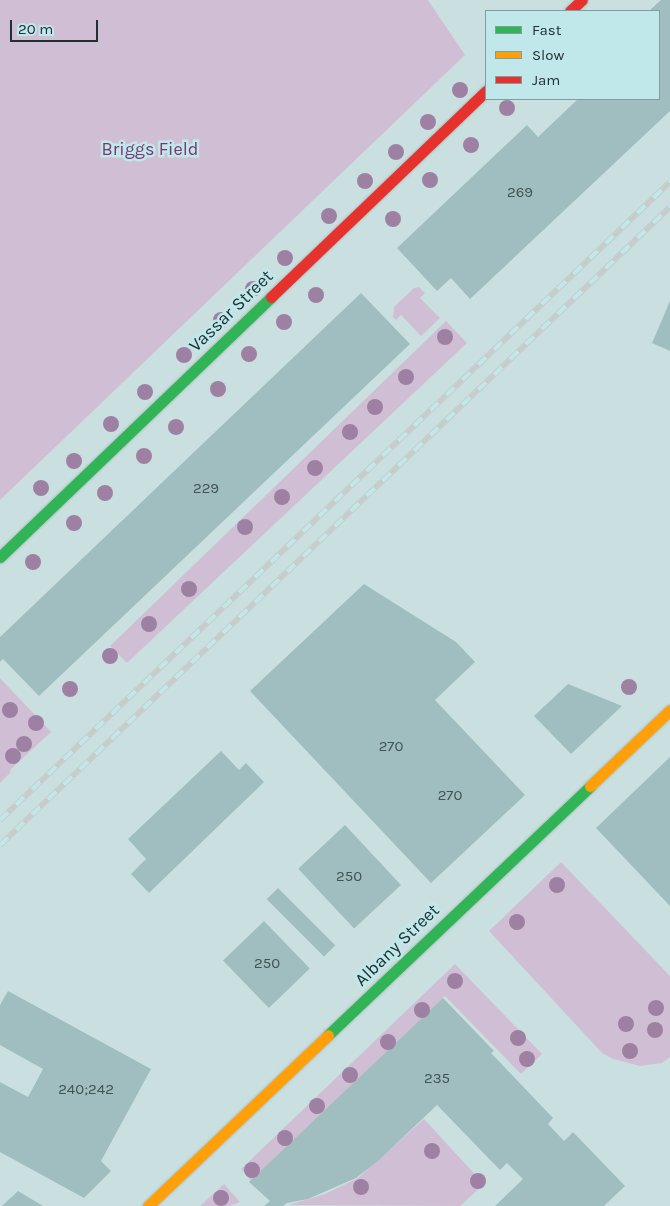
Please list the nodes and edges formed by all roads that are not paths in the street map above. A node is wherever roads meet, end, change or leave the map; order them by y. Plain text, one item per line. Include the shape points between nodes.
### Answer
1 (582, 0) edge
2 (571, 10) edge
3 (485, 92) edge
4 (0, 557) edge
5 (670, 710) edge
6 (148, 1206) edge

1 - 2 main road
3 - 4 main road, Vassar Street
5 - 6 main road, Albany Street

